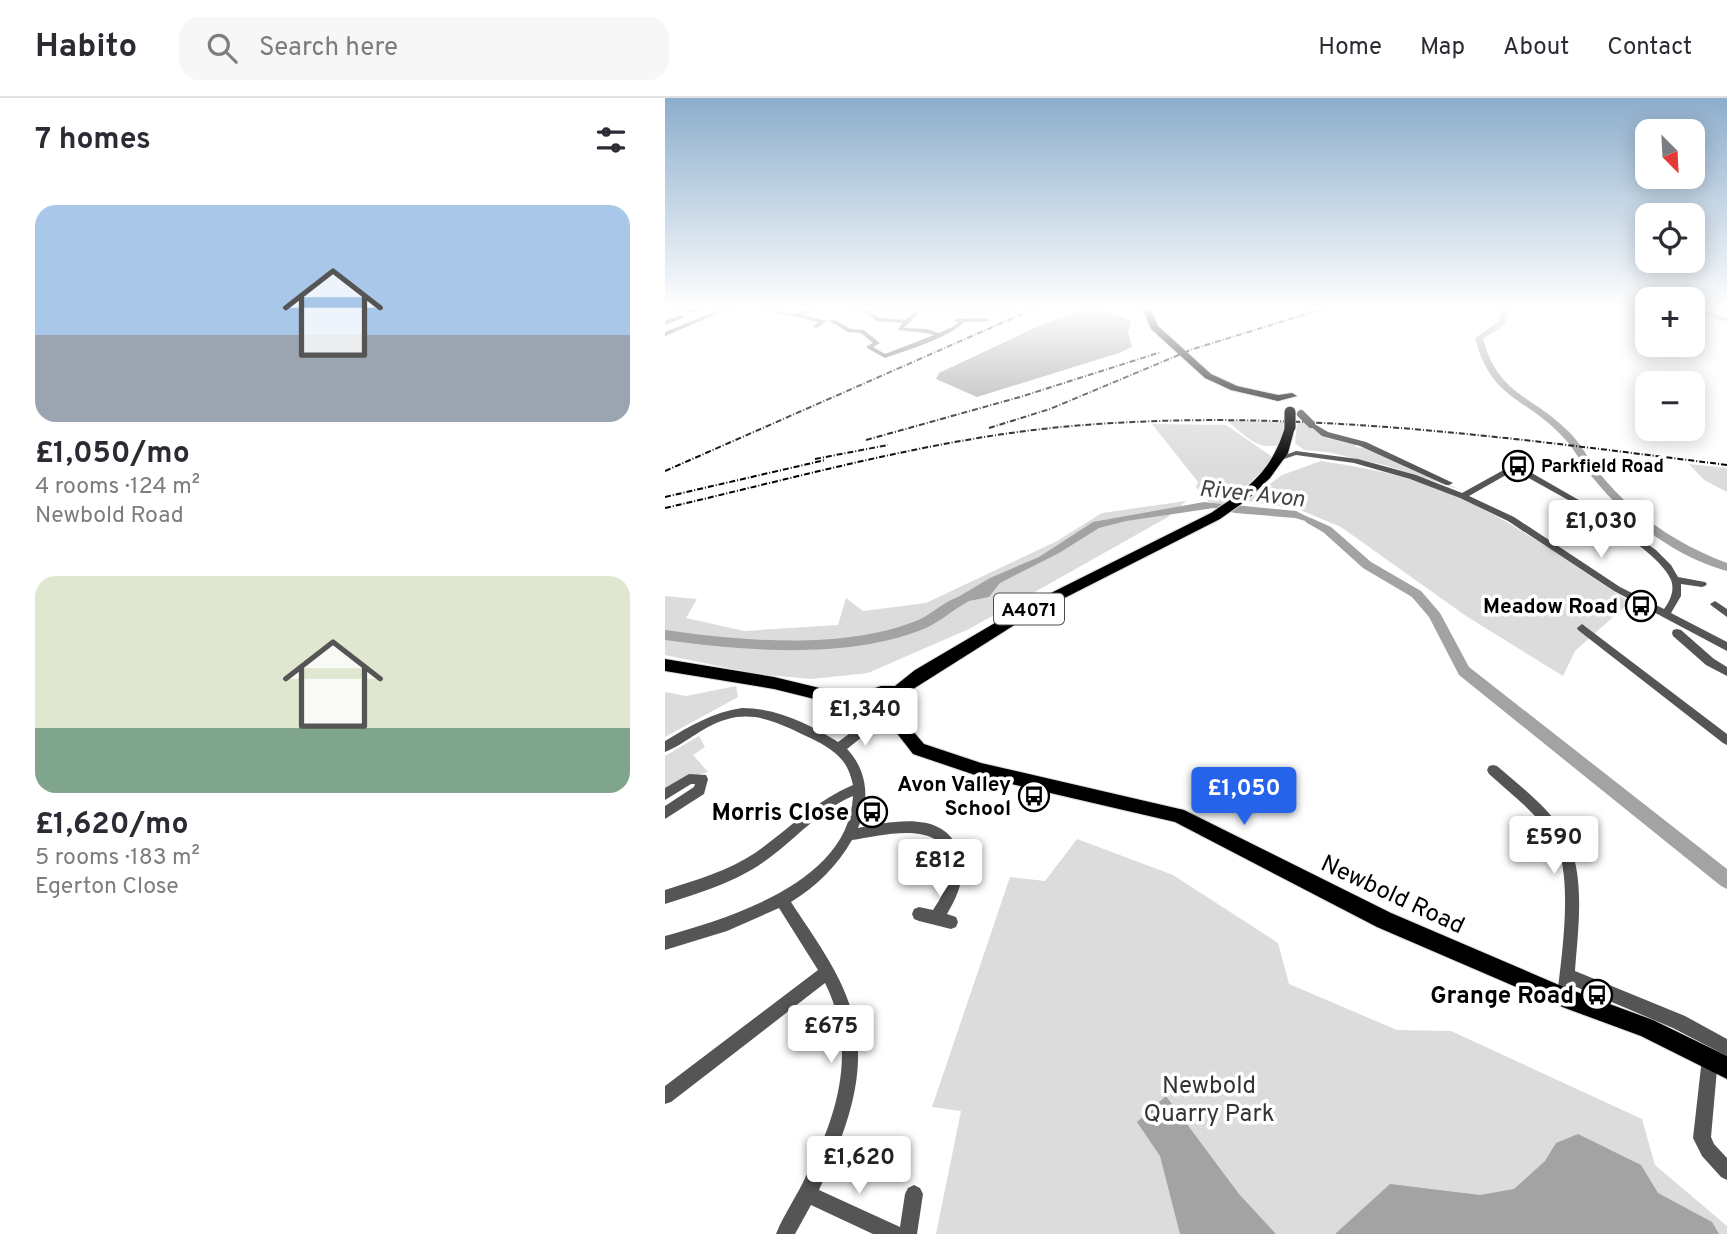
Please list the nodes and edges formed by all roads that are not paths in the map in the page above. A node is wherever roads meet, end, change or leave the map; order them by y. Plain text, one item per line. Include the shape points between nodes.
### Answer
1 (1189, 360) edge
2 (1272, 393) junction
3 (1294, 411) junction
4 (1288, 443) junction
5 (1307, 454) junction
6 (1281, 458) junction
7 (1512, 459) dead end
8 (1512, 469) junction
9 (1465, 494) junction
10 (1676, 580) junction
11 (1706, 585) dead end
12 (1714, 604) dead end
13 (1727, 614) edge
14 (1665, 615) junction
15 (1582, 628) dead end
16 (1686, 638) dead end
17 (1727, 647) edge
18 (665, 666) edge
19 (1727, 672) edge
20 (900, 691) junction
21 (863, 705) junction
22 (894, 719) junction
23 (873, 722) junction
24 (1727, 740) edge
25 (665, 747) edge
26 (838, 749) junction
27 (1493, 770) dead end
28 (858, 788) junction
29 (665, 795) edge
30 (665, 813) edge
31 (849, 835) junction
32 (665, 897) edge
33 (781, 899) junction
34 (919, 914) dead end
35 (665, 943) edge
36 (826, 973) junction
37 (1566, 975) junction
38 (1565, 998) junction
39 (1722, 1058) edge
40 (665, 1097) edge
41 (1727, 1171) edge
42 (807, 1194) junction
43 (914, 1194) dead end
44 (785, 1234) edge
45 (894, 1234) edge
46 (908, 1234) edge

1 - 2 highway, A4071 via 1208,376 1234,388
2 - 3 highway, A4071
2 - 3 highway, A4071 via 1292,396
3 - 4 highway, A4071, bridge
3 - 9 street, bridge via 1325,434
4 - 5 street
4 - 6 highway, A4071
5 - 6 street
5 - 9 street via 1388,469
6 - 20 highway, A4071 via 1244,495 1205,522 1034,606
7 - 8 street
8 - 9 street
8 - 10 street via 1652,550
9 - 14 street
10 - 11 street
10 - 14 street via 1676,600
12 - 13 street
14 - 17 street
15 - 24 street via 1588,638
16 - 19 street
18 - 21 highway via 774,683
20 - 21 highway, A4071 via 880,692
20 - 22 highway via 907,704
21 - 23 highway via 863,716
22 - 23 highway
22 - 38 main road, Newbold Road via 919,749 981,770 1178,814 1384,920
23 - 26 street
25 - 26 street via 704,724 740,712 773,714
26 - 28 street via 849,760
27 - 37 street via 1537,809 1564,849 1571,869
28 - 31 street via 860,807
28 - 32 street via 826,802 768,851 729,876
29 - 30 street via 689,779 702,779 700,790
31 - 33 street via 822,870
31 - 34 street via 926,828 942,833 952,844 956,874 944,919
33 - 35 street via 738,920
33 - 36 street
36 - 40 street
36 - 42 street via 849,1032 849,1075 839,1121
37 - 38 street
37 - 39 street via 1679,1022
38 - 39 main road, Newbold Road
39 - 41 street via 1702,1138
42 - 44 street
42 - 45 street
43 - 46 street

